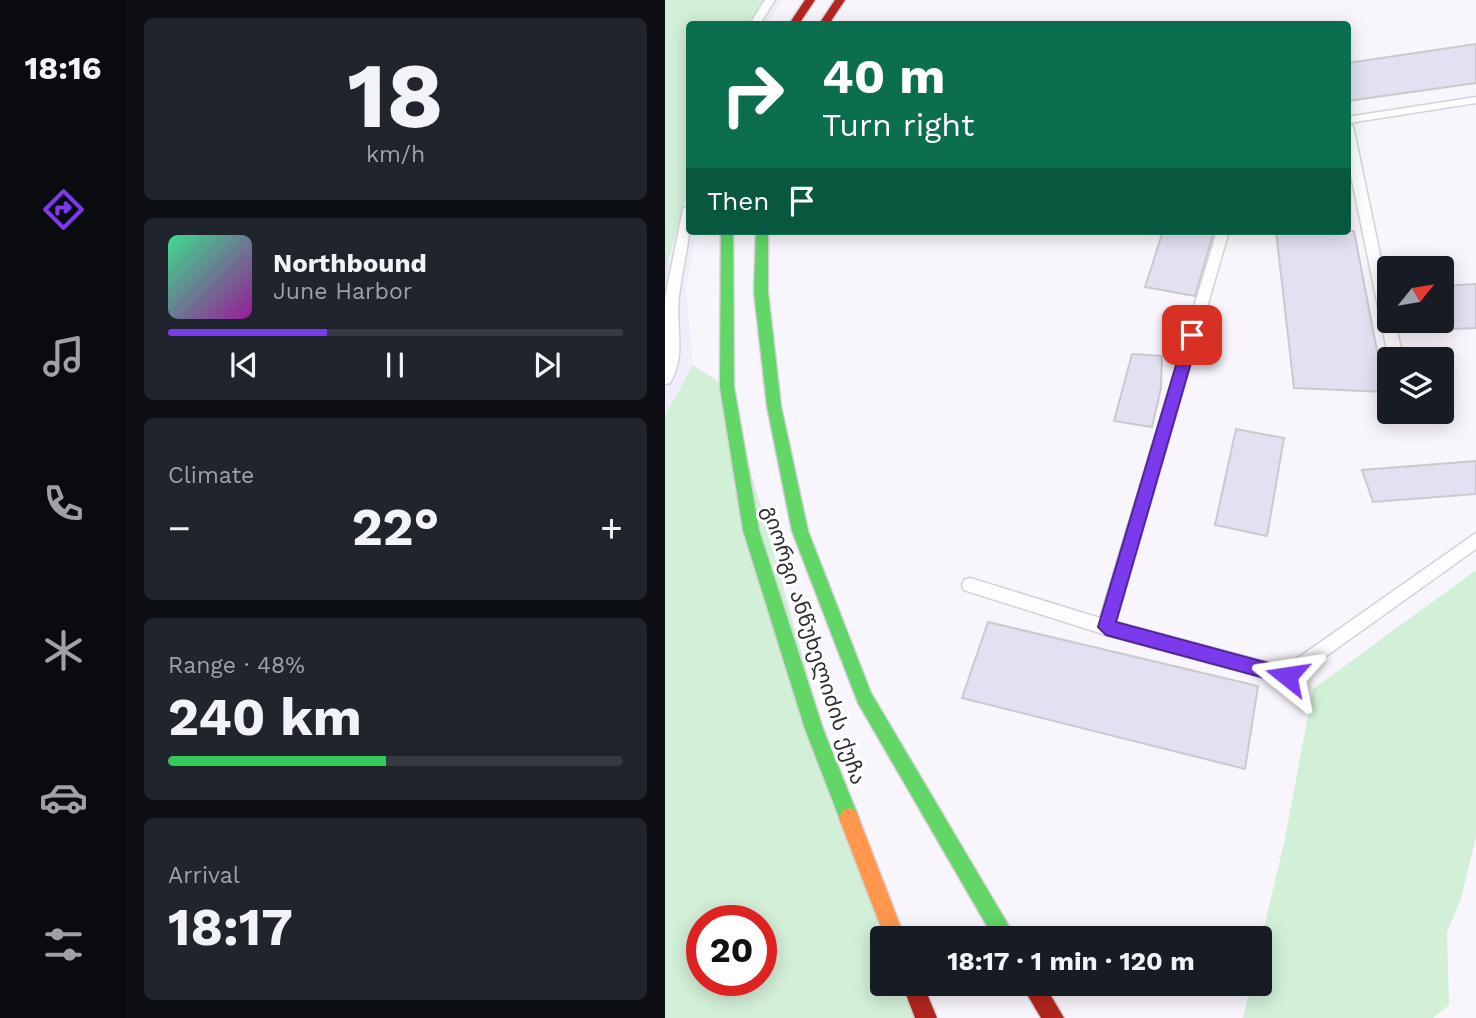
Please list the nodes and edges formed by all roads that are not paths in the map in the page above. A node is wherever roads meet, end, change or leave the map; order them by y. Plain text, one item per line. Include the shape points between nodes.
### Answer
1 (771, 0) edge
2 (810, 0) edge
3 (840, 0) edge
4 (757, 21) edge
5 (796, 21) edge
6 (826, 21) edge
7 (1476, 100) edge
8 (1351, 119) edge
9 (1351, 145) edge
10 (686, 225) edge
11 (727, 235) edge
12 (762, 235) edge
13 (1222, 235) edge
14 (1393, 347) edge
15 (665, 379) edge
16 (1476, 540) edge
17 (969, 585) dead end
18 (1106, 627) junction
19 (890, 926) edge
20 (999, 926) edge
21 (918, 996) edge
22 (1039, 996) edge
23 (926, 1018) edge
24 (1053, 1018) edge

1 - 4 lane
2 - 5 main road
3 - 6 main road
7 - 8 lane
9 - 14 lane
10 - 15 lane via 672,298 672,367
11 - 19 main road, გიორგი ანწუხელიძის ქუჩა via 727,387 751,530 814,729
12 - 20 main road, გიორგი ანწუხელიძის ქუჩა via 761,292 775,406 800,531 864,697
13 - 18 lane
16 - 18 lane via 1287,676
17 - 18 lane
21 - 23 main road
22 - 24 main road

